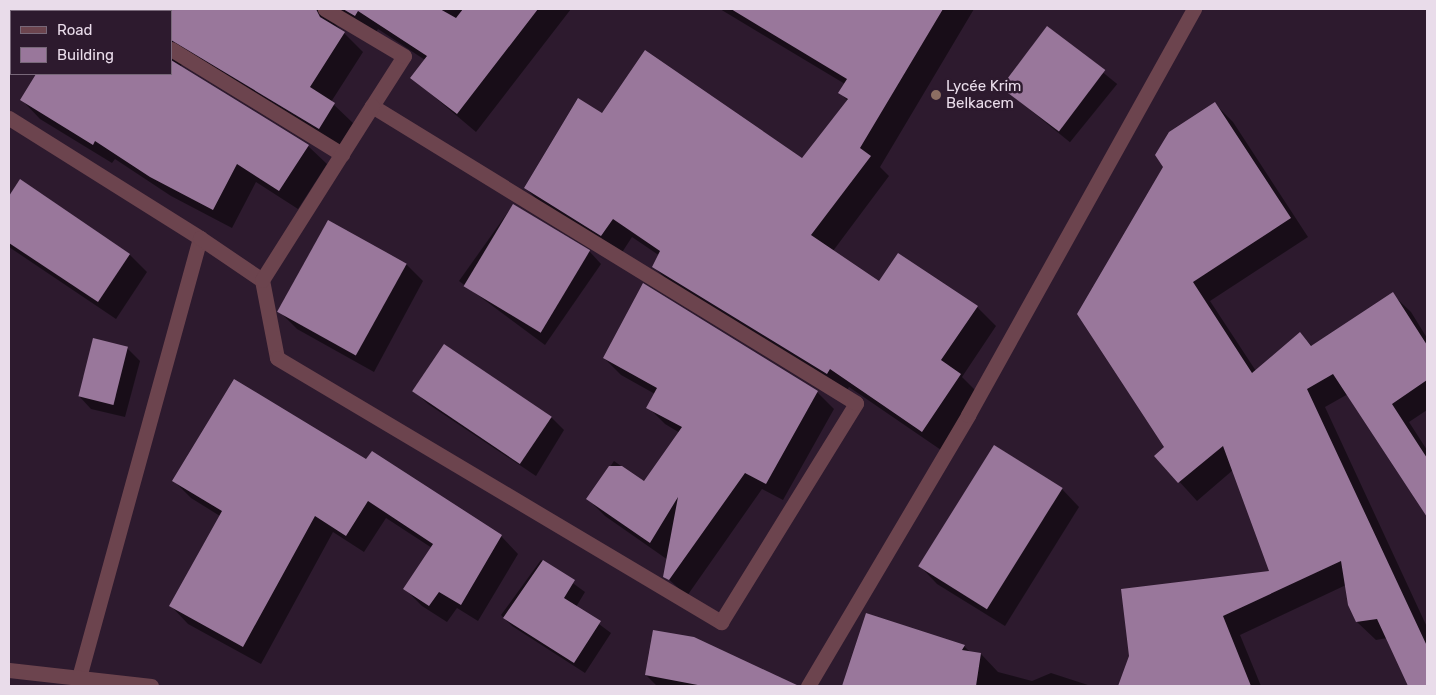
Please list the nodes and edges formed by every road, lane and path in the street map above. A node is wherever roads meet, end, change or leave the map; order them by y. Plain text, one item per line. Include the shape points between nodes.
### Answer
1 (325, 9) edge
2 (1194, 9) edge
3 (172, 49) edge
4 (372, 106) junction
5 (9, 118) edge
6 (342, 154) junction
7 (200, 238) junction
8 (262, 280) junction
9 (9, 670) edge
10 (79, 676) junction
11 (151, 686) edge
12 (808, 686) edge

1 - 4 street via 404,56
2 - 12 street via 968,416
3 - 6 street
4 - 6 street
4 - 8 street via 856,403 721,622 277,358
5 - 7 street
6 - 8 street
7 - 8 street
7 - 10 street
9 - 10 street
10 - 11 street

